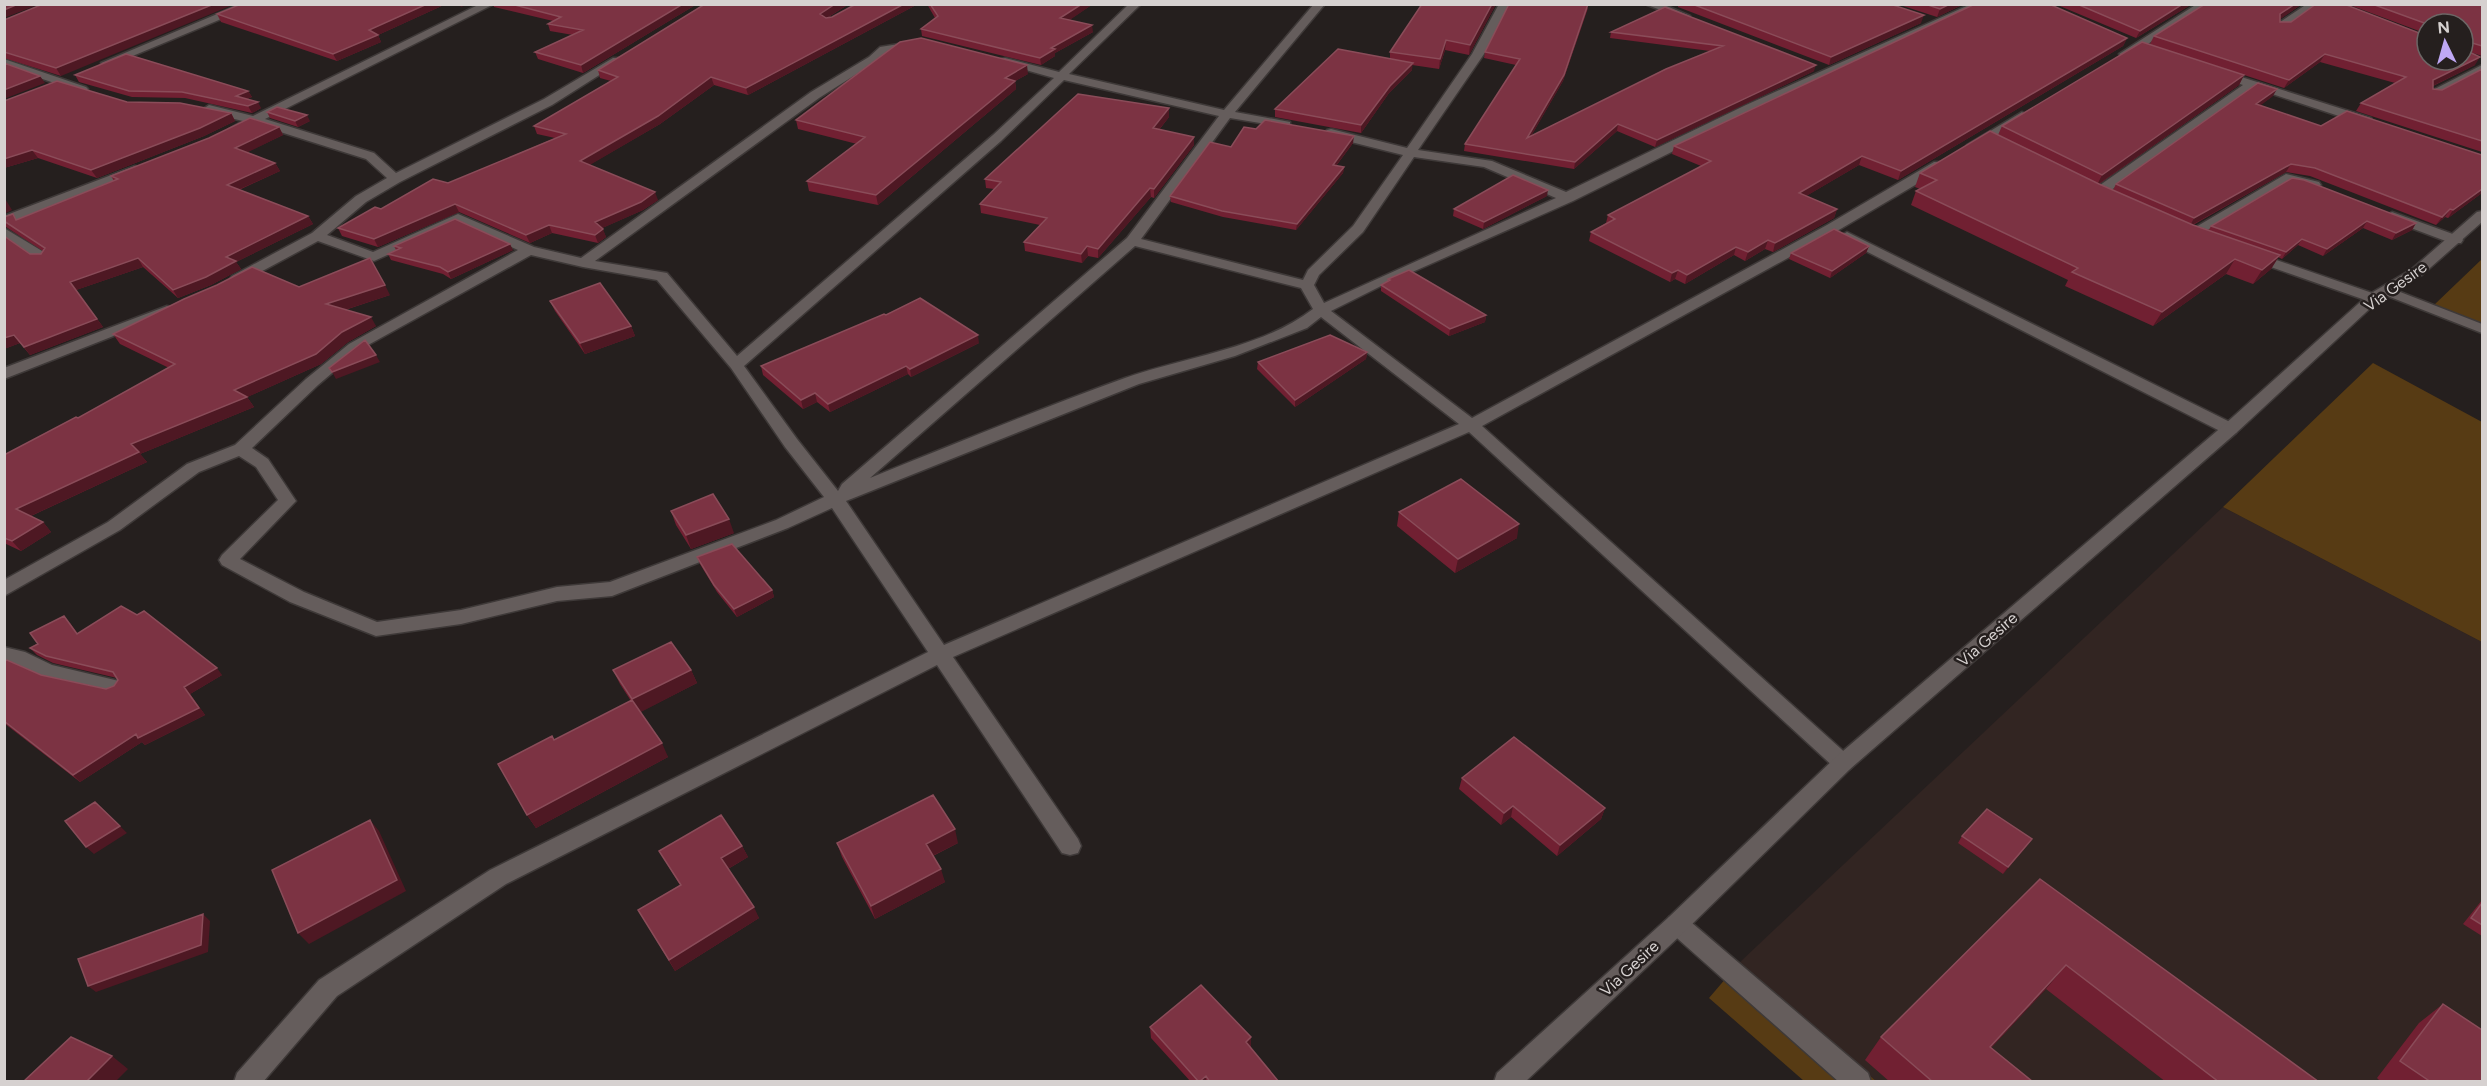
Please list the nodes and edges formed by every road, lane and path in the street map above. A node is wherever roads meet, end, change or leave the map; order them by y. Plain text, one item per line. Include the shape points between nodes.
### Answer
1 (252, 4) edge
2 (489, 4) edge
3 (1136, 4) edge
4 (1320, 4) edge
5 (1505, 4) edge
6 (1650, 4) edge
7 (1981, 4) edge
8 (2205, 4) edge
9 (2315, 4) edge
10 (1916, 17) edge
11 (1701, 21) edge
12 (1937, 23) junction
13 (2281, 26) edge
14 (933, 44) edge
15 (2132, 44) junction
16 (2158, 53) edge
17 (625, 55) edge
18 (987, 57) edge
19 (2117, 58) edge
20 (4, 62) edge
21 (2482, 68) edge
22 (2211, 70) edge
23 (1061, 76) junction
24 (61, 82) junction
25 (2252, 84) junction
26 (42, 90) edge
27 (2433, 93) edge
28 (99, 94) edge
29 (196, 106) edge
30 (2036, 108) edge
31 (1227, 114) junction
32 (256, 120) junction
33 (2379, 125) edge
34 (1294, 126) edge
35 (1317, 130) edge
36 (218, 137) edge
37 (1985, 138) junction
38 (2004, 147) edge
39 (1411, 153) junction
40 (144, 166) edge
41 (395, 179) junction
42 (2326, 190) edge
43 (2098, 193) edge
44 (1568, 198) junction
45 (2380, 211) edge
46 (2482, 215) edge
47 (4, 221) edge
48 (1832, 228) junction
49 (4, 231) edge
50 (316, 236) junction
51 (2456, 240) junction
52 (1132, 241) junction
53 (2212, 241) edge
54 (529, 250) junction
55 (2244, 253) edge
56 (42, 256) edge
57 (583, 263) junction
58 (227, 285) edge
59 (1307, 285) junction
60 (2382, 295) junction
61 (175, 307) edge
62 (1321, 310) junction
63 (2482, 329) edge
64 (736, 365) junction
65 (4, 374) edge
66 (1471, 425) junction
67 (2230, 429) junction
68 (241, 449) junction
69 (836, 499) junction
70 (4, 589) edge
71 (4, 654) edge
72 (942, 654) junction
73 (112, 686) edge
74 (1843, 763) junction
75 (1070, 846) dead end
76 (1677, 924) junction
77 (246, 1082) edge
78 (1506, 1082) edge
79 (1859, 1082) edge

1 - 24 street
2 - 32 street
3 - 23 street
4 - 31 street
5 - 39 street via 1478,54
6 - 11 street
7 - 12 street
8 - 15 street
9 - 13 street
10 - 12 street
12 - 44 street via 1824,69
14 - 57 street via 922,41 884,49
15 - 16 street
15 - 19 street
17 - 41 street via 548,102
18 - 23 street
20 - 24 street
21 - 27 street
22 - 25 street
23 - 31 street
23 - 64 street via 997,138
24 - 26 street
24 - 28 street
25 - 33 street
25 - 43 street
29 - 32 street
30 - 37 street
31 - 34 street
31 - 52 street
32 - 36 street
32 - 41 street via 370,156
35 - 39 street
37 - 38 street
37 - 48 street
39 - 44 street via 1487,164
39 - 59 street via 1358,229 1313,273
40 - 47 street
41 - 50 street via 361,199
42 - 53 street via 2286,178 2185,231
44 - 62 street
45 - 51 street
46 - 51 street, Via Gesire
48 - 66 street
48 - 67 street
49 - 56 street
50 - 54 street via 374,257 458,218
50 - 58 street
51 - 60 street, Via Gesire
52 - 59 street
52 - 69 street
54 - 57 street
54 - 68 street via 354,347
55 - 60 street
57 - 64 street via 662,276
59 - 62 street
60 - 63 street
60 - 67 street, Via Gesire
61 - 65 street
62 - 66 street
62 - 69 street via 1302,325 1230,353 1132,381
64 - 69 street
66 - 72 street
66 - 74 street
67 - 74 street, Via Gesire
68 - 69 street via 262,463 287,501 228,560 297,597 376,629 461,617 557,594 612,589 782,524
68 - 70 street via 193,468 114,526
69 - 72 street
71 - 73 street via 48,672
72 - 75 street
72 - 77 street via 498,877 328,988
74 - 76 street, Via Gesire
76 - 78 street, Via Gesire
76 - 79 street

